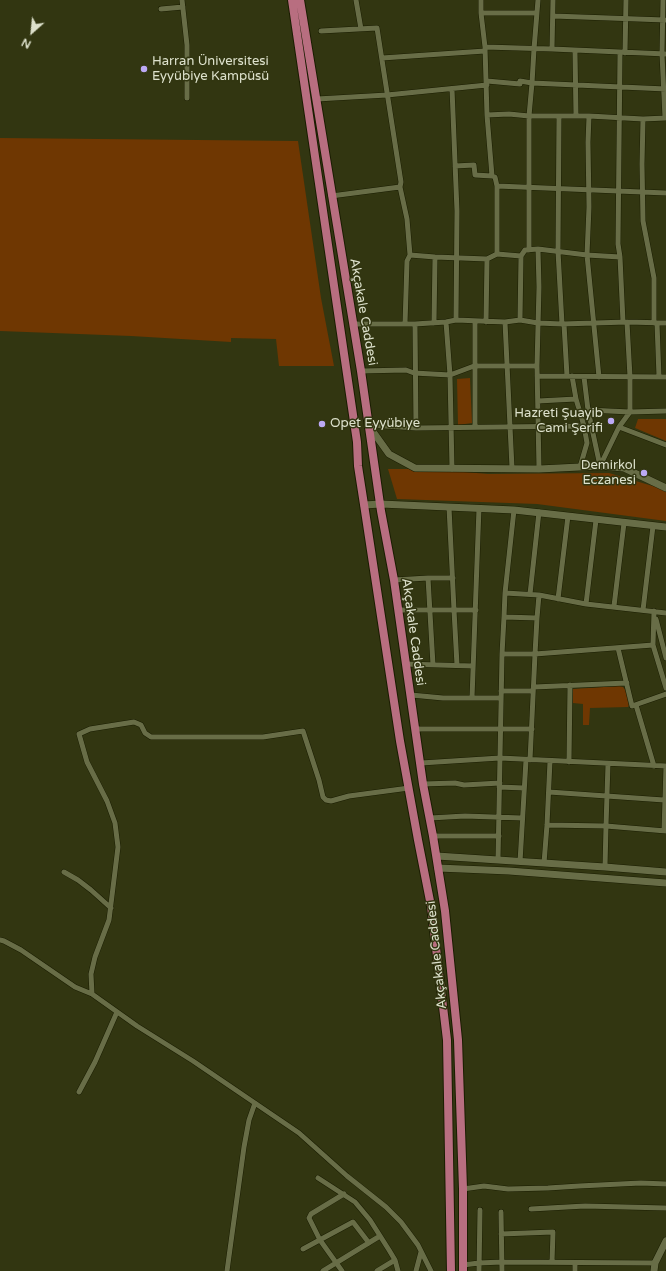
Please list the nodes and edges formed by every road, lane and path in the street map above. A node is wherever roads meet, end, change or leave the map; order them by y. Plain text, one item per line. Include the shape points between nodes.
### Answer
1 (182, 0) edge
2 (292, 0) edge
3 (300, 0) edge
4 (356, 0) edge
5 (481, 0) edge
6 (538, 0) edge
7 (553, 0) edge
8 (626, 0) edge
9 (663, 0) edge
10 (183, 7) junction
11 (162, 9) dead end
12 (481, 13) junction
13 (537, 13) junction
14 (553, 16) junction
15 (626, 18) junction
16 (664, 20) edge
17 (362, 29) junction
18 (322, 31) dead end
19 (485, 49) junction
20 (534, 49) junction
21 (552, 49) junction
22 (575, 51) junction
23 (622, 53) junction
24 (664, 54) edge
25 (382, 58) junction
26 (487, 83) junction
27 (532, 83) junction
28 (576, 86) junction
29 (619, 86) junction
30 (452, 89) junction
31 (665, 89) edge
32 (387, 95) junction
33 (187, 98) dead end
34 (317, 99) junction
35 (487, 115) junction
36 (529, 116) junction
37 (558, 116) junction
38 (576, 116) junction
39 (589, 116) junction
40 (619, 117) junction
41 (666, 118) edge
42 (643, 119) junction
43 (455, 166) junction
44 (492, 176) junction
45 (497, 186) junction
46 (400, 187) junction
47 (529, 188) junction
48 (558, 189) junction
49 (589, 189) junction
50 (619, 192) junction
51 (642, 193) junction
52 (666, 193) edge
53 (331, 196) junction
54 (538, 248) junction
55 (529, 250) junction
56 (558, 251) junction
57 (497, 254) junction
58 (410, 255) junction
59 (587, 255) junction
60 (522, 256) junction
61 (435, 257) junction
62 (620, 257) junction
63 (457, 258) junction
64 (487, 259) junction
65 (456, 320) junction
66 (520, 320) junction
67 (475, 321) junction
68 (446, 322) junction
69 (486, 322) junction
70 (506, 322) junction
71 (625, 322) junction
72 (434, 323) junction
73 (538, 323) junction
74 (594, 323) junction
75 (656, 323) junction
76 (666, 323) edge
77 (353, 324) junction
78 (405, 324) junction
79 (414, 324) junction
80 (563, 324) junction
81 (474, 366) junction
82 (537, 366) junction
83 (508, 367) junction
84 (361, 371) junction
85 (414, 373) junction
86 (450, 375) junction
87 (537, 376) junction
88 (570, 376) junction
89 (584, 377) junction
90 (599, 377) junction
91 (630, 377) junction
92 (660, 377) junction
93 (666, 377) edge
94 (576, 399) junction
95 (538, 401) junction
96 (588, 410) junction
97 (666, 411) edge
98 (630, 412) junction
99 (581, 416) junction
100 (369, 426) junction
101 (510, 426) junction
102 (539, 426) junction
103 (584, 426) junction
104 (451, 427) junction
105 (475, 427) junction
106 (619, 427) junction
107 (416, 428) junction
108 (666, 445) edge
109 (600, 466) junction
110 (580, 467) junction
111 (512, 468) junction
112 (452, 469) junction
113 (539, 469) junction
114 (666, 488) edge
115 (381, 504) junction
116 (364, 505) junction
117 (449, 507) junction
118 (479, 508) junction
119 (514, 510) junction
120 (539, 512) junction
121 (568, 516) junction
122 (596, 520) junction
123 (624, 523) junction
124 (653, 526) junction
125 (666, 527) edge
126 (428, 578) junction
127 (453, 578) junction
128 (394, 580) junction
129 (505, 593) junction
130 (530, 594) junction
131 (539, 595) junction
132 (558, 599) junction
133 (586, 604) junction
134 (614, 606) junction
135 (398, 610) junction
136 (430, 610) junction
137 (454, 610) junction
138 (476, 610) junction
139 (643, 610) junction
140 (654, 611) junction
141 (666, 613) edge
142 (504, 617) junction
143 (537, 618) junction
144 (666, 638) edge
145 (660, 640) junction
146 (653, 646) junction
147 (618, 648) junction
148 (502, 654) junction
149 (535, 654) junction
150 (666, 658) edge
151 (405, 664) junction
152 (433, 665) junction
153 (457, 665) junction
154 (473, 666) junction
155 (627, 683) junction
156 (570, 685) junction
157 (666, 688) edge
158 (533, 689) junction
159 (501, 691) junction
160 (666, 694) edge
161 (410, 695) junction
162 (472, 698) junction
163 (501, 698) junction
164 (636, 705) junction
165 (500, 728) junction
166 (415, 729) junction
167 (532, 729) junction
168 (500, 758) junction
169 (528, 760) junction
170 (550, 761) junction
171 (569, 762) junction
172 (420, 764) junction
173 (608, 764) junction
174 (654, 766) junction
175 (666, 766) edge
176 (423, 784) junction
177 (500, 785) junction
178 (409, 788) junction
179 (524, 788) junction
180 (548, 792) junction
181 (606, 796) junction
182 (664, 800) junction
183 (499, 816) junction
184 (430, 818) junction
185 (522, 818) junction
186 (547, 825) junction
187 (606, 826) junction
188 (665, 831) edge
189 (434, 836) junction
190 (499, 836) junction
191 (437, 856) junction
192 (498, 860) junction
193 (520, 862) junction
194 (544, 863) junction
195 (605, 867) junction
196 (438, 868) junction
197 (64, 872) dead end
198 (666, 872) edge
199 (666, 883) edge
200 (111, 908) junction
201 (0, 940) edge
202 (92, 994) junction
203 (117, 1012) junction
204 (79, 1092) dead end
205 (255, 1103) junction
206 (318, 1178) dead end
207 (666, 1184) edge
208 (463, 1189) junction
209 (344, 1194) junction
210 (666, 1208) edge
211 (530, 1209) dead end
212 (480, 1210) dead end
213 (501, 1212) dead end
214 (501, 1234) junction
215 (380, 1236) junction
216 (320, 1240) junction
217 (666, 1242) edge
218 (369, 1243) junction
219 (303, 1248) dead end
220 (421, 1252) junction
221 (395, 1260) junction
222 (502, 1262) junction
223 (552, 1262) junction
224 (336, 1263) junction
225 (479, 1263) junction
226 (575, 1263) junction
227 (654, 1263) junction
228 (463, 1268) edge
229 (227, 1271) edge
230 (323, 1271) edge
231 (342, 1271) edge
232 (377, 1271) edge
233 (398, 1271) edge
234 (416, 1271) edge
235 (431, 1271) edge
236 (451, 1271) edge
237 (479, 1271) edge
238 (502, 1271) edge
239 (575, 1271) edge
240 (654, 1271) edge

1 - 10 street
2 - 116 main road, Akçakale Caddesi via 356,434
3 - 34 main road, Akçakale Caddesi
4 - 17 street
5 - 12 street
6 - 13 street
7 - 14 street
8 - 15 street
9 - 16 street
10 - 11 street
10 - 33 street via 187,45
12 - 13 street
12 - 19 street
13 - 20 street
14 - 15 street
14 - 21 street
15 - 16 street
15 - 23 street
16 - 24 street
17 - 18 street
17 - 25 street via 377,28
19 - 20 street
19 - 25 street
19 - 26 street
20 - 21 street
20 - 27 street
21 - 22 street
22 - 23 street
22 - 28 street
23 - 24 street
23 - 29 street
24 - 31 street
25 - 32 street
26 - 27 street
26 - 30 street
26 - 35 street
27 - 28 street
27 - 36 street
28 - 29 street
28 - 38 street
29 - 31 street
29 - 40 street
30 - 32 street
30 - 43 street
31 - 41 street
32 - 34 street
32 - 46 street
34 - 53 main road, Akçakale Caddesi
35 - 36 street
35 - 44 street
36 - 37 street
36 - 47 street
37 - 38 street
37 - 48 street
38 - 39 street
39 - 40 street
39 - 49 street
40 - 42 street
40 - 50 street
41 - 42 street
42 - 51 street
43 - 44 street via 474,164 475,175
43 - 63 street
44 - 45 street via 496,177
45 - 47 street
45 - 57 street
46 - 53 street
46 - 58 street via 407,219
47 - 48 street
47 - 55 street
48 - 49 street
48 - 56 street
49 - 50 street
49 - 59 street
50 - 51 street
50 - 62 street
51 - 52 street
51 - 75 street via 643,221 654,278
53 - 77 main road, Akçakale Caddesi
54 - 55 street
54 - 56 street
54 - 73 street
55 - 60 street via 525,250
56 - 59 street
56 - 80 street
57 - 60 street
57 - 64 street
58 - 61 street
58 - 78 street via 407,261
59 - 62 street
59 - 74 street
60 - 66 street
61 - 63 street
61 - 72 street
62 - 71 street
63 - 64 street
63 - 65 street
64 - 69 street
65 - 67 street
65 - 68 street
66 - 70 street
66 - 73 street
67 - 69 street
67 - 81 street
68 - 72 street
68 - 86 street
69 - 70 street
70 - 83 street
71 - 74 street
71 - 75 street
71 - 91 street
72 - 79 street
73 - 80 street
73 - 82 street
74 - 80 street
74 - 90 street
75 - 76 street
75 - 92 street
77 - 78 street
77 - 84 main road, Akçakale Caddesi
78 - 79 street
79 - 85 street
80 - 88 street
81 - 83 street
81 - 86 street
81 - 105 street
82 - 83 street
82 - 87 street
83 - 101 street
84 - 85 street via 406,370
84 - 100 main road, Akçakale Caddesi
85 - 86 street
85 - 107 street
86 - 104 street
87 - 88 street
87 - 95 street
88 - 89 street
88 - 94 street
89 - 90 street
89 - 96 street
90 - 91 street
91 - 92 street
91 - 98 street
92 - 93 street
94 - 95 street
94 - 99 street
95 - 102 street
96 - 98 street
96 - 99 street
96 - 109 street
97 - 98 street
98 - 106 street
99 - 103 street
100 - 107 street
100 - 112 main road via 389,454 415,468
100 - 115 main road, Akçakale Caddesi
101 - 102 street
101 - 105 street
101 - 111 street
102 - 103 street
102 - 113 street
103 - 110 street via 587,443
104 - 105 street
104 - 107 street
104 - 112 street
106 - 108 street
106 - 109 street
109 - 110 main road
109 - 114 main road via 624,468
110 - 113 main road
111 - 112 main road
111 - 113 main road
115 - 116 main road
115 - 117 main road
115 - 128 main road, Akçakale Caddesi
116 - 178 main road, Akçakale Caddesi
117 - 118 main road
117 - 127 street
118 - 119 main road
118 - 138 street
119 - 120 main road
119 - 129 street
120 - 121 main road
120 - 130 street
121 - 122 main road
121 - 132 street
122 - 123 main road
122 - 133 street
123 - 124 main road
123 - 134 street
124 - 125 main road
124 - 139 street
126 - 127 street
126 - 128 street
126 - 136 street
127 - 137 street
128 - 135 main road, Akçakale Caddesi
129 - 130 street
129 - 142 street
130 - 131 street
131 - 132 street
131 - 143 street
132 - 133 street
133 - 134 street
134 - 139 street
135 - 136 street
135 - 151 main road, Akçakale Caddesi
136 - 137 street
136 - 152 street
137 - 138 street
137 - 153 street
138 - 154 street
139 - 140 street
140 - 141 street
140 - 145 street
140 - 146 street
142 - 143 street
142 - 148 street
143 - 149 street
144 - 145 street
145 - 150 street
146 - 147 street
146 - 157 street
147 - 149 street
147 - 155 street
148 - 149 street
148 - 159 street
149 - 158 street
151 - 152 street
151 - 161 main road, Akçakale Caddesi
152 - 153 street
153 - 154 street
154 - 162 street
155 - 156 street
155 - 164 street via 632,706
156 - 158 street
156 - 171 street
158 - 159 street
158 - 167 street
159 - 163 street
160 - 164 street
161 - 162 street
161 - 166 main road, Akçakale Caddesi
162 - 163 street
163 - 165 street
164 - 174 street
165 - 166 street
165 - 167 street
165 - 168 street
166 - 172 main road, Akçakale Caddesi
167 - 169 street
168 - 169 street
168 - 172 street
168 - 177 street
169 - 170 street
169 - 179 street
170 - 171 street
170 - 180 street
171 - 173 street
172 - 176 main road, Akçakale Caddesi
173 - 174 street
173 - 181 street
174 - 175 street
175 - 182 street
176 - 177 street
176 - 184 main road, Akçakale Caddesi
177 - 179 street
177 - 183 street
178 - 200 street via 326,800 304,731 263,737 151,737 145,733 141,725 134,722 90,729 78,734 87,762 115,823 118,846
178 - 236 main road, Akçakale Caddesi via 431,906 447,1040
179 - 185 street
180 - 181 street
180 - 186 street
181 - 182 street
181 - 187 street
182 - 188 street
183 - 184 street
183 - 185 street
183 - 190 street
184 - 189 main road, Akçakale Caddesi
185 - 193 street
186 - 187 street
186 - 194 street
187 - 188 street
187 - 195 street
189 - 190 street
189 - 191 main road, Akçakale Caddesi
190 - 192 street
191 - 192 main road
191 - 196 main road, Akçakale Caddesi
192 - 193 main road
193 - 194 main road
194 - 195 main road
195 - 198 main road
196 - 199 main road
196 - 208 main road, Akçakale Caddesi via 458,1040
197 - 200 street via 87,886
200 - 202 street via 91,974
201 - 202 street via 22,950 75,987
202 - 203 street
203 - 204 street
203 - 205 street
205 - 220 street via 299,1133 386,1207 409,1233
205 - 229 street via 244,1147
206 - 209 street
207 - 208 street via 508,1189 484,1186
208 - 228 main road, Akçakale Caddesi
209 - 215 street via 355,1202
209 - 216 street via 311,1214 309,1218
210 - 211 street via 585,1206
212 - 225 street
213 - 214 street
214 - 222 street
214 - 223 street via 553,1232
215 - 218 street
215 - 221 street
216 - 218 street via 352,1222
216 - 219 street
216 - 224 street
217 - 227 main road
218 - 224 street
220 - 234 street
220 - 235 street
221 - 232 street
221 - 233 street
222 - 223 street
222 - 225 street
222 - 238 street
223 - 226 street
224 - 230 street
224 - 231 street
225 - 228 street
225 - 237 street
226 - 227 street
226 - 239 street
227 - 240 main road

